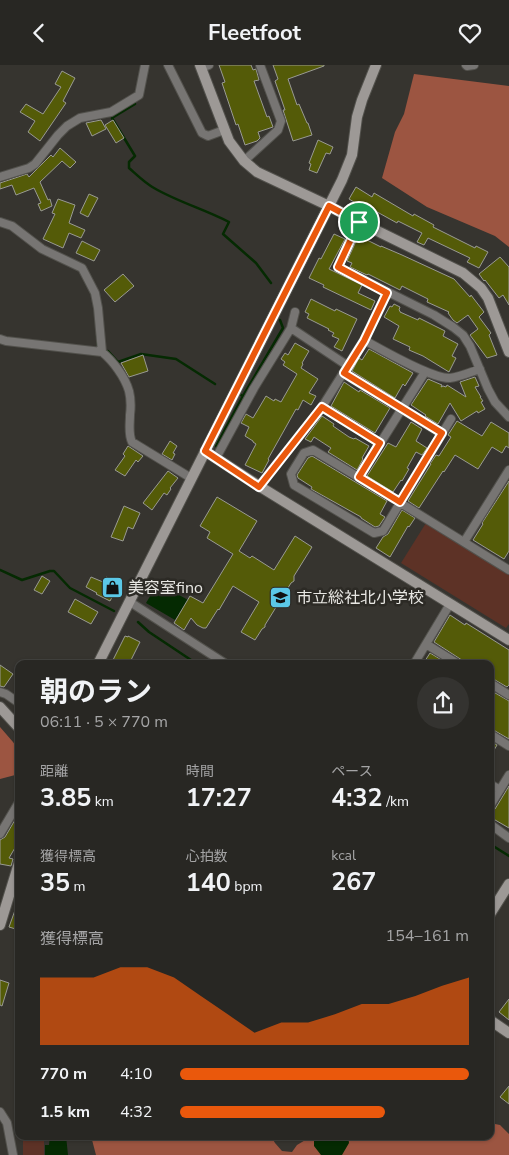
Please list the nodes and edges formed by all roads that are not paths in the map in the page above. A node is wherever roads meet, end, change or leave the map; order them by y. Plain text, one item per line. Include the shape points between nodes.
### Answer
1 (146, 65) edge
2 (168, 65) edge
3 (260, 65) edge
4 (376, 65) edge
5 (466, 65) edge
6 (474, 65) edge
7 (203, 66) edge
8 (224, 130) junction
9 (244, 161) junction
10 (0, 177) edge
11 (329, 206) junction
12 (359, 222) junction
13 (0, 223) edge
14 (387, 293) junction
15 (295, 312) dead end
16 (291, 328) junction
17 (0, 339) edge
18 (364, 341) junction
19 (509, 351) edge
20 (102, 352) junction
21 (264, 358) junction
22 (346, 369) junction
23 (480, 369) junction
24 (425, 371) junction
25 (322, 407) junction
26 (402, 409) junction
27 (509, 417) edge
28 (451, 419) dead end
29 (442, 433) junction
30 (380, 443) junction
31 (205, 451) junction
32 (216, 459) junction
33 (509, 470) edge
34 (359, 477) junction
35 (191, 478) junction
36 (259, 487) junction
37 (400, 502) junction
38 (464, 542) junction
39 (509, 570) edge
40 (130, 602) junction
41 (450, 604) junction
42 (509, 641) edge
43 (426, 644) junction
44 (100, 660) edge
45 (220, 660) edge
46 (416, 660) edge
47 (452, 660) edge
48 (494, 686) edge
49 (0, 692) edge
50 (509, 695) edge
51 (15, 700) edge
52 (0, 707) edge
53 (15, 724) edge
54 (494, 737) edge
55 (509, 746) edge
56 (509, 775) edge
57 (494, 786) edge
58 (500, 790) junction
59 (494, 800) edge
60 (15, 809) edge
61 (494, 827) edge
62 (0, 834) edge
63 (509, 837) edge
64 (15, 876) edge
65 (509, 884) edge
66 (494, 908) edge
67 (0, 925) edge
68 (494, 1023) edge
69 (509, 1033) edge
70 (0, 1112) edge
71 (13, 1155) edge

1 - 10 street via 139,95 111,112 80,118 58,135 35,164
2 - 8 street via 202,133 208,136
3 - 9 street via 280,121 278,130
4 - 11 street via 357,117 352,155
5 - 6 street
7 - 8 street
8 - 9 street
9 - 11 street via 257,172
11 - 12 street
11 - 21 street
12 - 14 street via 338,267
12 - 19 street via 470,277 488,298
13 - 20 street via 12,227 42,249 82,268 97,301
14 - 18 street
14 - 23 street via 453,327 470,346
15 - 16 street
16 - 21 street
16 - 22 street
17 - 20 street
18 - 22 street
18 - 24 street
20 - 35 street via 121,375 129,391 132,442
21 - 31 street
21 - 32 street via 254,388
22 - 25 street
22 - 26 street
23 - 24 street via 451,378 441,378
23 - 27 street via 495,402
24 - 26 street
25 - 30 street
25 - 36 street
26 - 29 street
26 - 30 street
28 - 29 street
29 - 37 street
30 - 34 street
31 - 32 street
31 - 35 street
32 - 36 street
33 - 38 street
34 - 37 street
34 - 37 street via 313,450 304,453 291,474 294,485 374,533 383,531
35 - 40 street
36 - 41 street
37 - 38 street
38 - 39 street
40 - 44 street
40 - 45 street
41 - 42 street
41 - 43 street
43 - 46 street
43 - 47 street
48 - 50 street
49 - 51 street
52 - 53 street
54 - 55 street
56 - 58 street
57 - 58 street
58 - 59 street
60 - 62 street
61 - 63 street
64 - 67 street
65 - 66 street
68 - 69 street
70 - 71 street via 7,1123

